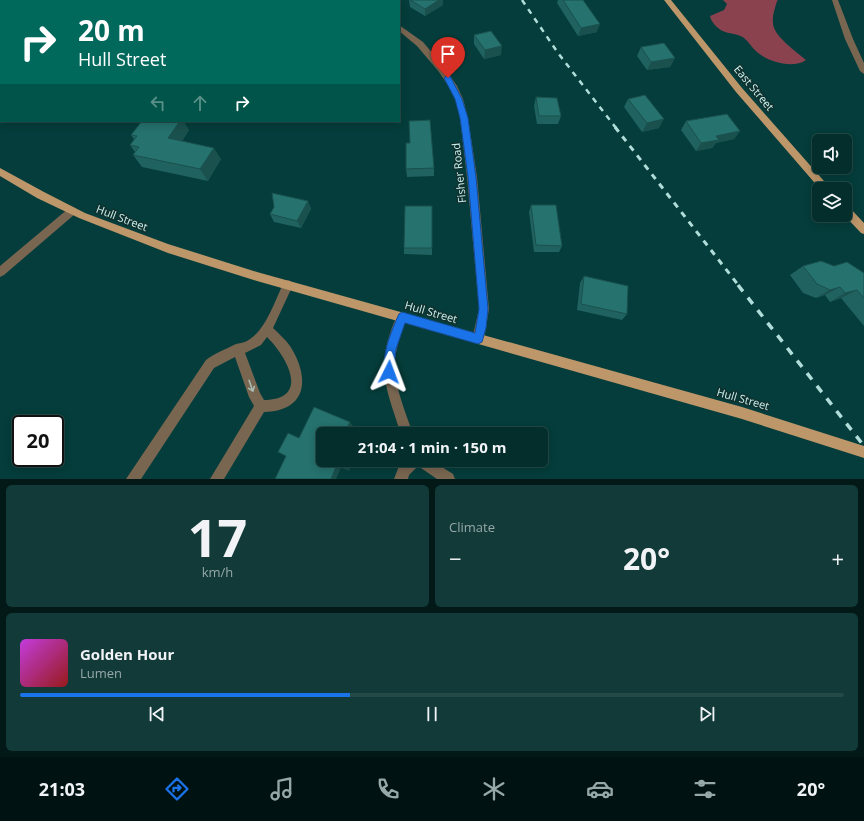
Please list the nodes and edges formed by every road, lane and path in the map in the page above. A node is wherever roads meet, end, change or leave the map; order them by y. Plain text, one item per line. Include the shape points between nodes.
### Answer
1 (667, 0) edge
2 (836, 0) edge
3 (400, 28) edge
4 (864, 71) edge
5 (0, 172) edge
6 (820, 182) edge
7 (72, 211) junction
8 (852, 217) edge
9 (864, 230) edge
10 (0, 272) edge
11 (288, 284) junction
12 (402, 317) junction
13 (266, 328) junction
14 (478, 339) junction
15 (238, 349) junction
16 (261, 406) junction
17 (405, 427) edge
18 (864, 452) edge
19 (408, 467) edge
20 (430, 467) edge
21 (133, 479) edge
22 (217, 479) edge
23 (401, 479) edge
24 (448, 479) edge

1 - 6 main road, East Street via 739,90
2 - 4 street via 849,39
3 - 14 street, Fisher Road via 420,44 442,70 459,99 464,118 484,309
5 - 7 main road, Hull Street
7 - 10 street
7 - 11 main road, Hull Street via 116,231 168,249
8 - 9 main road
11 - 12 main road, Hull Street
11 - 13 street
12 - 14 main road, Hull Street
12 - 17 street via 391,349 389,372
13 - 15 street via 257,342
13 - 16 street via 287,351 297,375 298,385 290,399 274,406
14 - 18 main road, Hull Street via 739,411
15 -> 16 street via 255,397
15 - 21 street via 210,364
16 - 22 street
19 - 23 street
20 - 24 street

